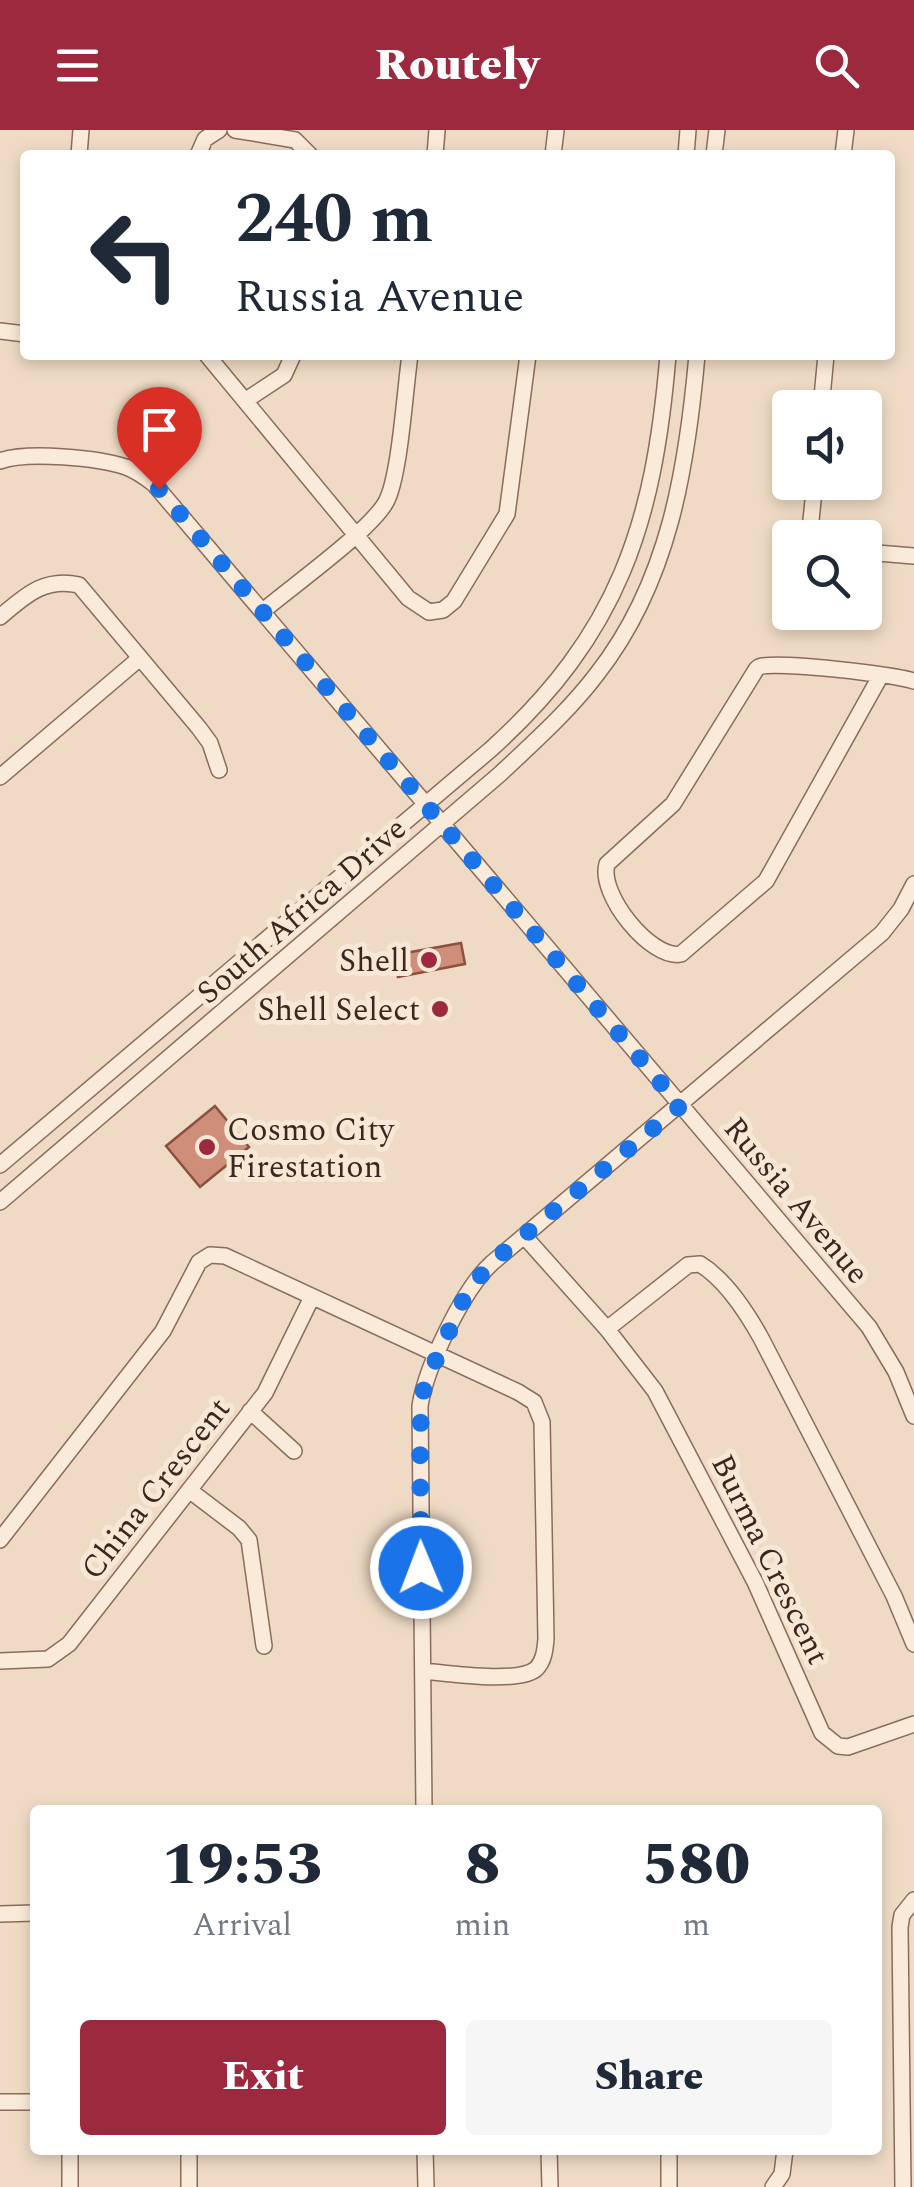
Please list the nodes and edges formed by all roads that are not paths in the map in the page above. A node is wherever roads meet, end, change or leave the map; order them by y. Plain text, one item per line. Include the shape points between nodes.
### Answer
1 (219, 130) edge
2 (235, 130) edge
3 (200, 150) edge
4 (305, 150) edge
5 (211, 360) edge
6 (291, 360) edge
7 (409, 360) edge
8 (527, 360) edge
9 (667, 360) edge
10 (695, 360) edge
11 (826, 360) edge
12 (823, 390) edge
13 (246, 400) junction
14 (0, 461) edge
15 (354, 535) junction
16 (882, 553) edge
17 (914, 556) edge
18 (262, 611) junction
19 (0, 617) edge
20 (140, 658) junction
21 (880, 675) junction
22 (914, 681) edge
23 (220, 770) dead end
24 (0, 776) edge
25 (424, 805) junction
26 (442, 825) junction
27 (914, 884) edge
28 (907, 913) edge
29 (680, 1106) junction
30 (0, 1165) edge
31 (0, 1202) edge
32 (525, 1237) junction
33 (312, 1297) junction
34 (608, 1329) junction
35 (438, 1354) junction
36 (250, 1412) junction
37 (914, 1416) edge
38 (294, 1451) dead end
39 (190, 1490) junction
40 (0, 1540) edge
41 (914, 1644) edge
42 (264, 1646) dead end
43 (0, 1660) edge
44 (422, 1671) junction
45 (914, 1724) edge
46 (424, 1805) edge
47 (914, 1900) edge
48 (30, 1913) edge
49 (0, 1914) edge
50 (0, 2102) edge
51 (30, 2102) edge
52 (908, 2126) edge
53 (70, 2155) edge
54 (189, 2155) edge
55 (426, 2155) edge
56 (549, 2155) edge
57 (668, 2155) edge
58 (784, 2155) edge
59 (70, 2187) edge
60 (189, 2187) edge
61 (426, 2187) edge
62 (550, 2187) edge
63 (669, 2187) edge
64 (773, 2187) edge
65 (903, 2187) edge

1 - 3 street
2 - 4 street via 295,140
5 - 13 street
6 - 13 street via 284,375
7 - 15 street via 389,496
8 - 15 street via 507,514 454,601 443,610 422,610
9 - 25 street, South Africa Drive via 646,508 602,617 526,717
10 - 26 street, South Africa Drive via 675,510 626,630 569,707
11 - 12 street
13 - 15 street
14 - 18 street, Russia Avenue via 106,463 137,472
15 - 18 street
16 - 17 street
18 - 25 street, Russia Avenue
19 - 20 street via 49,583 79,585
20 - 23 street via 206,736
20 - 24 street
21 - 21 street via 766,881 681,954 659,950 620,910 605,871 674,804 748,680 765,666
21 - 22 street
25 - 26 street, Russia Avenue
25 - 30 street, South Africa Drive
26 - 29 street, Russia Avenue
26 - 31 street, South Africa Drive
27 - 28 street
28 - 29 street
29 - 32 street
29 - 37 street, Russia Avenue via 869,1327
32 - 34 street, Burma Crescent
32 - 35 street via 477,1278
33 - 35 street
33 - 36 street, China Crescent
33 - 40 street via 225,1256 204,1258 163,1331
34 - 41 street via 688,1266 700,1264 715,1276 761,1338
34 - 45 street, Burma Crescent via 655,1391 762,1597 822,1733 848,1748
35 - 44 street via 420,1406
35 - 44 street via 518,1392 540,1413 545,1651 535,1670 518,1676
36 - 38 street
36 - 39 street, China Crescent
39 - 42 street via 248,1540
39 - 43 street, China Crescent via 61,1652 48,1659
44 - 46 street
47 - 52 street via 900,1927
48 - 49 street
50 - 51 street
52 - 65 street
53 - 59 street
54 - 60 street
55 - 61 street
56 - 62 street
57 - 63 street
58 - 64 street

